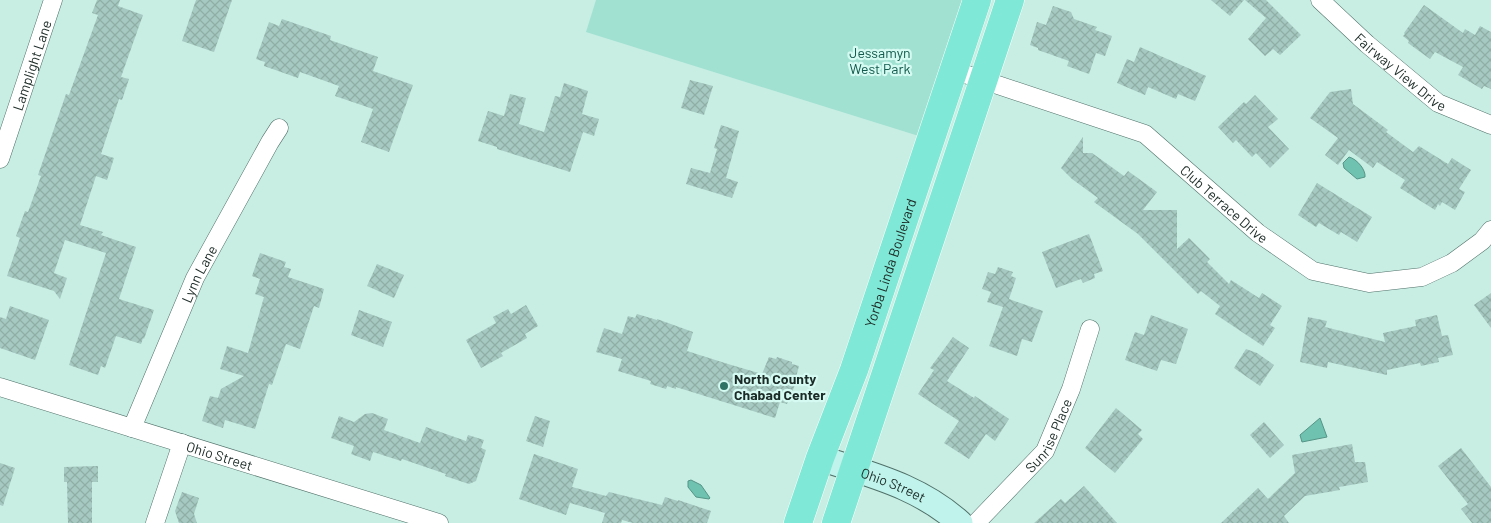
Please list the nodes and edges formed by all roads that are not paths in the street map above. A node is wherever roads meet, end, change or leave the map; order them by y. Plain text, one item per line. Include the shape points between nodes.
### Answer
1 (53, 0) edge
2 (977, 0) edge
3 (1010, 0) edge
4 (1320, 0) edge
5 (954, 70) junction
6 (984, 80) junction
7 (1491, 125) edge
8 (279, 128) dead end
9 (0, 159) edge
10 (1491, 230) edge
11 (1090, 329) dead end
12 (0, 387) edge
13 (132, 428) junction
14 (182, 444) junction
15 (820, 458) junction
16 (854, 469) junction
17 (434, 522) edge
18 (155, 523) edge
19 (798, 523) edge
20 (836, 523) edge
21 (960, 523) edge
22 (976, 523) edge

1 - 9 street, Lamplight Lane
2 - 5 main road, Yorba Linda Boulevard
3 - 6 main road
4 - 7 street, Fairway View Drive via 1438,103
5 - 6 street, Club Terrace Drive
5 - 15 main road, Yorba Linda Boulevard via 854,370
6 - 10 street, Club Terrace Drive via 1145,134 1258,233 1313,271 1369,283 1422,277 1452,263 1482,242
6 - 16 main road
8 - 13 street, Lynn Lane via 195,278
11 - 22 street, Sunrise Place via 1045,451
12 - 13 street, Ohio Street
13 - 14 street, Ohio Street
14 - 17 street, Ohio Street
14 - 18 street
15 - 16 street, Ohio Street
15 - 19 main road, Yorba Linda Boulevard
16 - 20 main road
16 - 21 street, Ohio Street via 910,489

